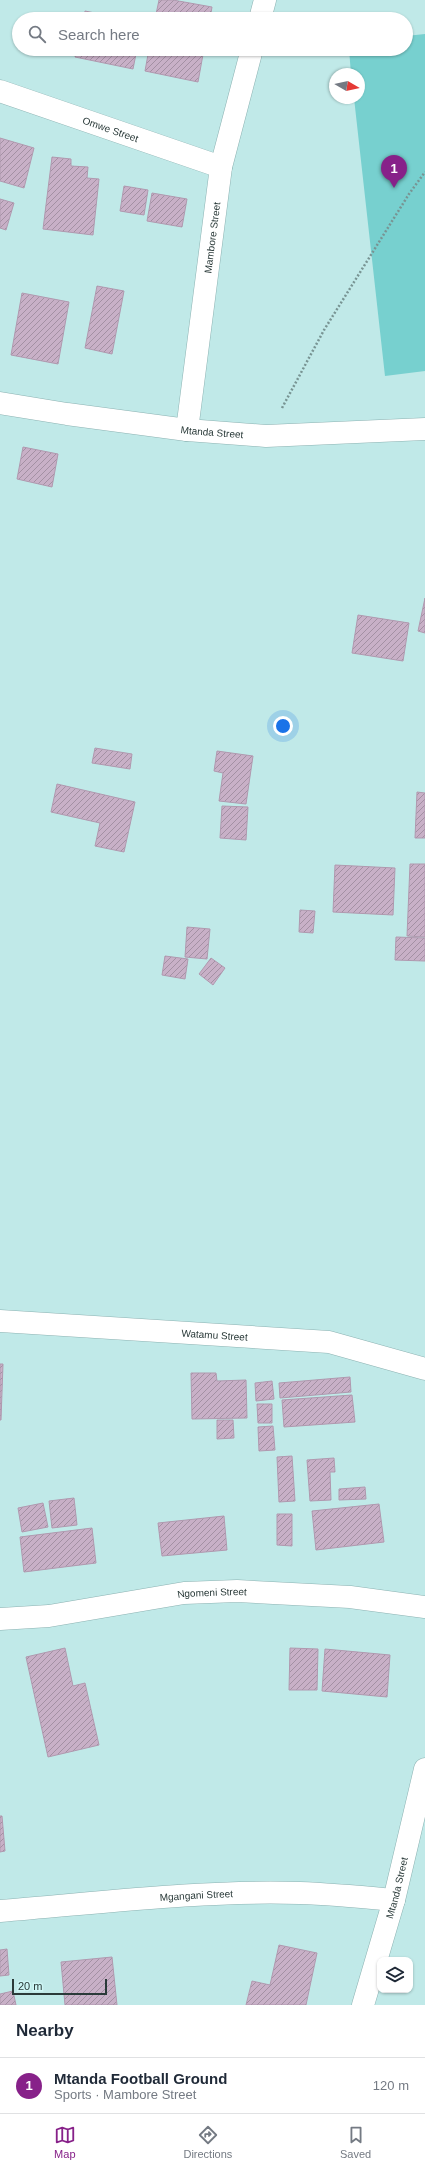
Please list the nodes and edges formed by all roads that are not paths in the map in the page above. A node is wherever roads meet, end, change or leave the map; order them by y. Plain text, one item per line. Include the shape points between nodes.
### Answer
1 (265, 0) edge
2 (262, 12) edge
3 (250, 56) edge
4 (0, 91) edge
5 (221, 166) junction
6 (0, 403) edge
7 (425, 429) edge
8 (187, 430) junction
9 (0, 1321) edge
10 (425, 1369) edge
11 (425, 1607) edge
12 (0, 1619) edge
13 (425, 1769) edge
14 (394, 1900) junction
15 (0, 1911) edge
16 (362, 2005) edge

1 - 2 street
3 - 5 street, Mambore Street
4 - 5 street, Omwe Street
5 - 8 street, Mambore Street
6 - 8 street, Mtanda Street
7 - 8 street, Mtanda Street via 266,436
9 - 10 street, Watamu Street via 329,1342
11 - 12 street, Ngomeni Street via 350,1597 229,1592 184,1593 49,1616
13 - 14 street, Mtanda Street
14 - 15 street, Mgangani Street via 299,1893 236,1894 148,1898
14 - 16 street, Mtanda Street

